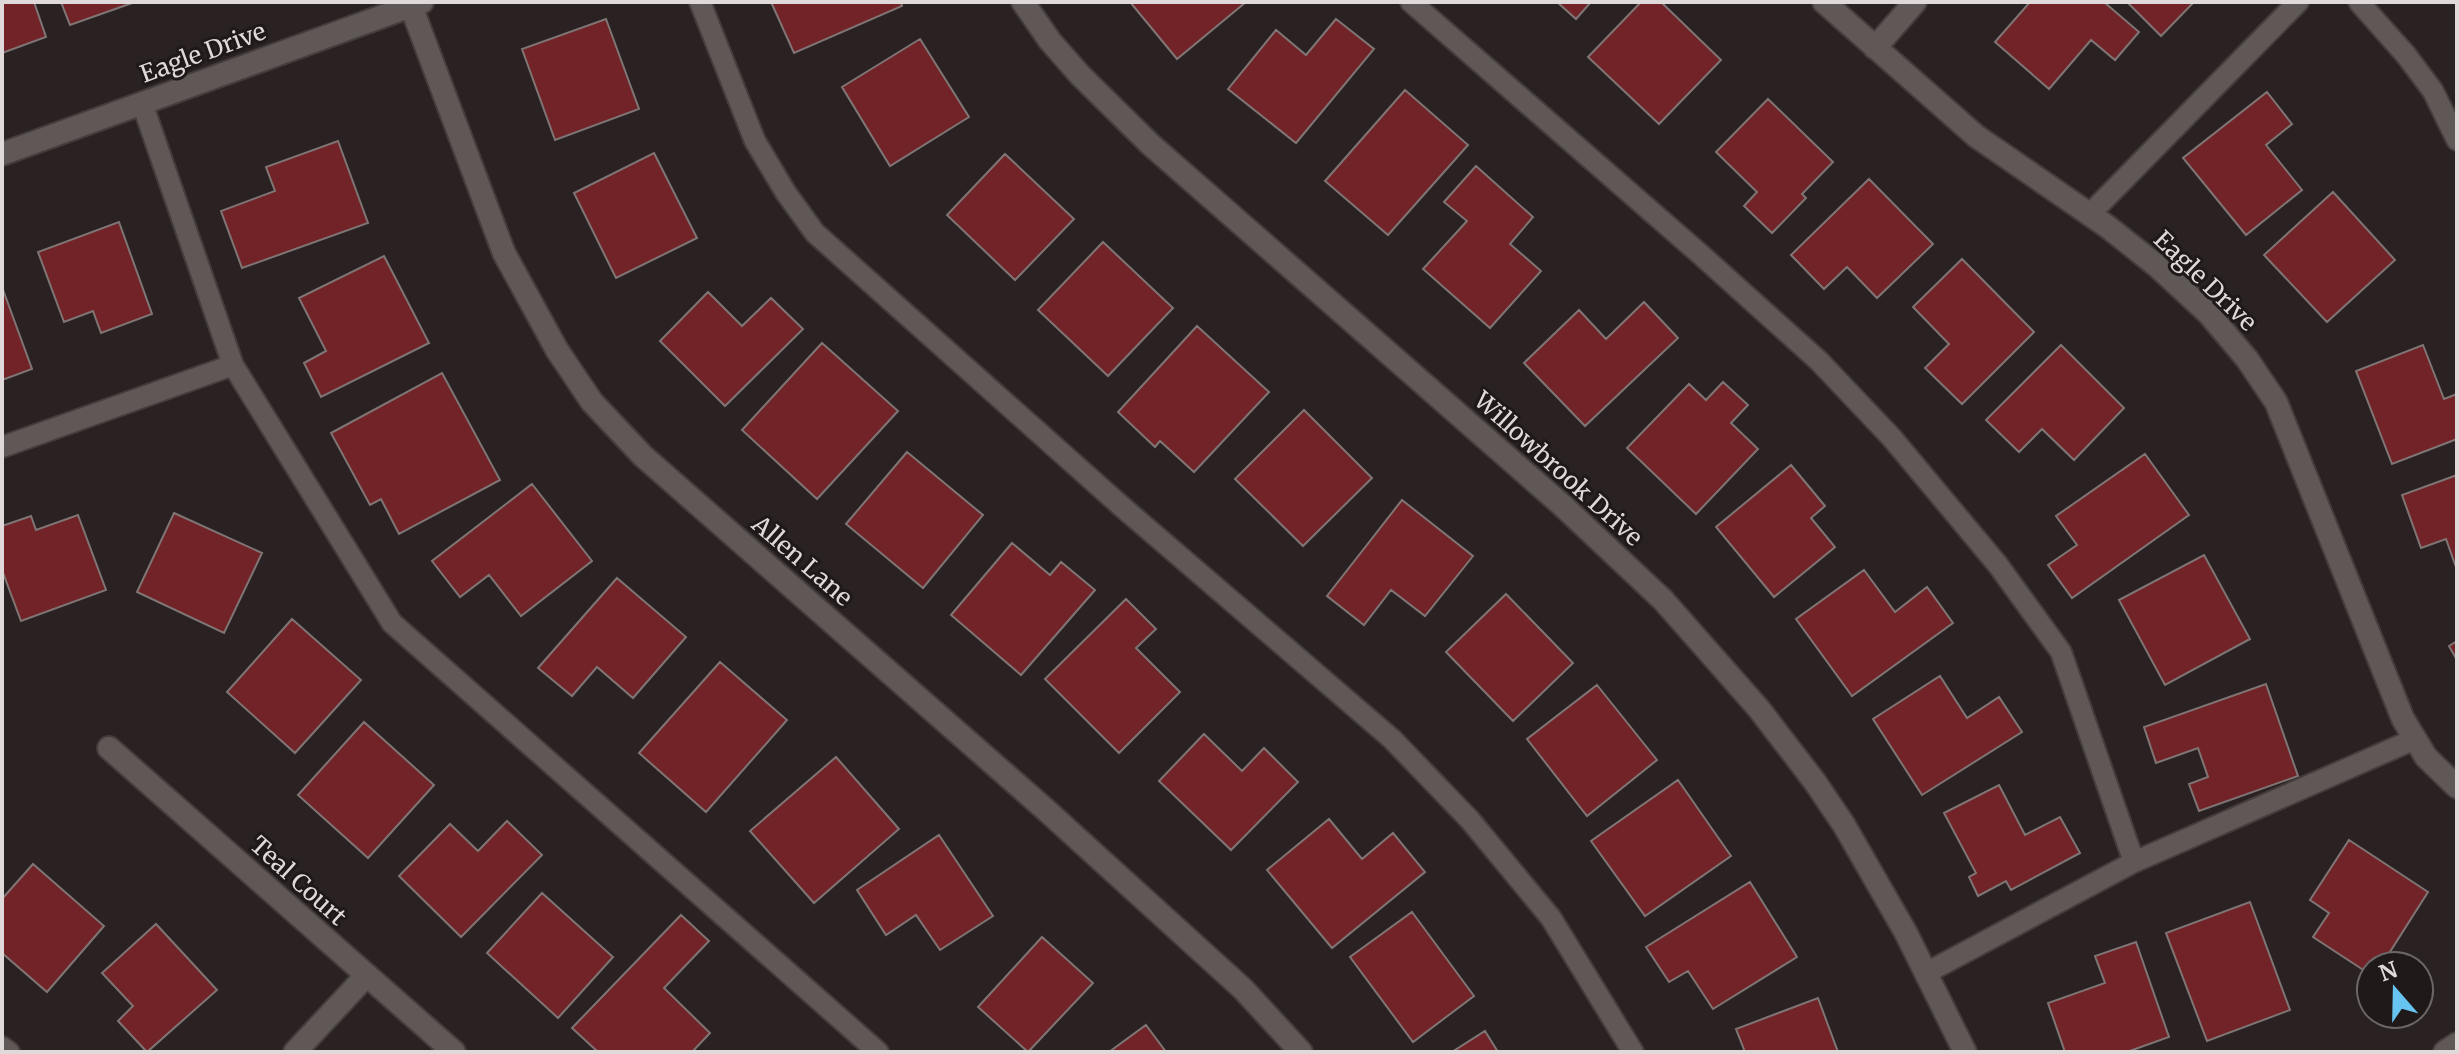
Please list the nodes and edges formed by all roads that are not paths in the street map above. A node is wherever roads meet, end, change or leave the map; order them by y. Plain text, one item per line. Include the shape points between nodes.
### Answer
1 (700, 2) edge
2 (1023, 2) edge
3 (1411, 2) edge
4 (1824, 2) edge
5 (1915, 2) edge
6 (2298, 2) edge
7 (2359, 2) edge
8 (416, 4) edge
9 (1875, 48) junction
10 (142, 103) junction
11 (2457, 140) edge
12 (2, 154) edge
13 (2090, 214) junction
14 (233, 365) junction
15 (2, 447) edge
16 (2415, 739) junction
17 (109, 748) dead end
18 (2457, 787) edge
19 (2134, 862) junction
20 (1926, 973) junction
21 (366, 976) junction
22 (2457, 1044) edge
23 (2, 1047) edge
24 (9, 1052) edge
25 (295, 1052) edge
26 (454, 1052) edge
27 (878, 1052) edge
28 (1301, 1052) edge
29 (1633, 1052) edge
30 (1965, 1052) edge
31 (2445, 1052) edge

1 - 29 lane via 755,141 815,233 1392,739 1470,820 1551,918
2 - 20 street, Willowbrook Drive via 1080,75 1150,144 1663,600 1815,782
3 - 19 lane via 1819,361 1911,461 1998,565 2061,652
4 - 9 street, Eagle Drive
5 - 9 street
6 - 13 lane
7 - 11 lane via 2433,91
8 - 10 street, Eagle Drive
8 - 28 street, Allen Lane via 504,253 592,402 643,456 1243,989
9 - 13 street, Eagle Drive via 1976,136
10 - 12 street, Eagle Drive
10 - 14 lane
13 - 16 street, Eagle Drive via 2209,314 2276,402
14 - 15 lane
14 - 27 lane via 392,623
16 - 18 street, Eagle Drive
16 - 19 lane
17 - 21 street, Teal Court
19 - 20 lane
20 - 30 street, Willowbrook Drive
21 - 25 street
21 - 26 street, Teal Court
22 - 31 street
23 - 24 lane

